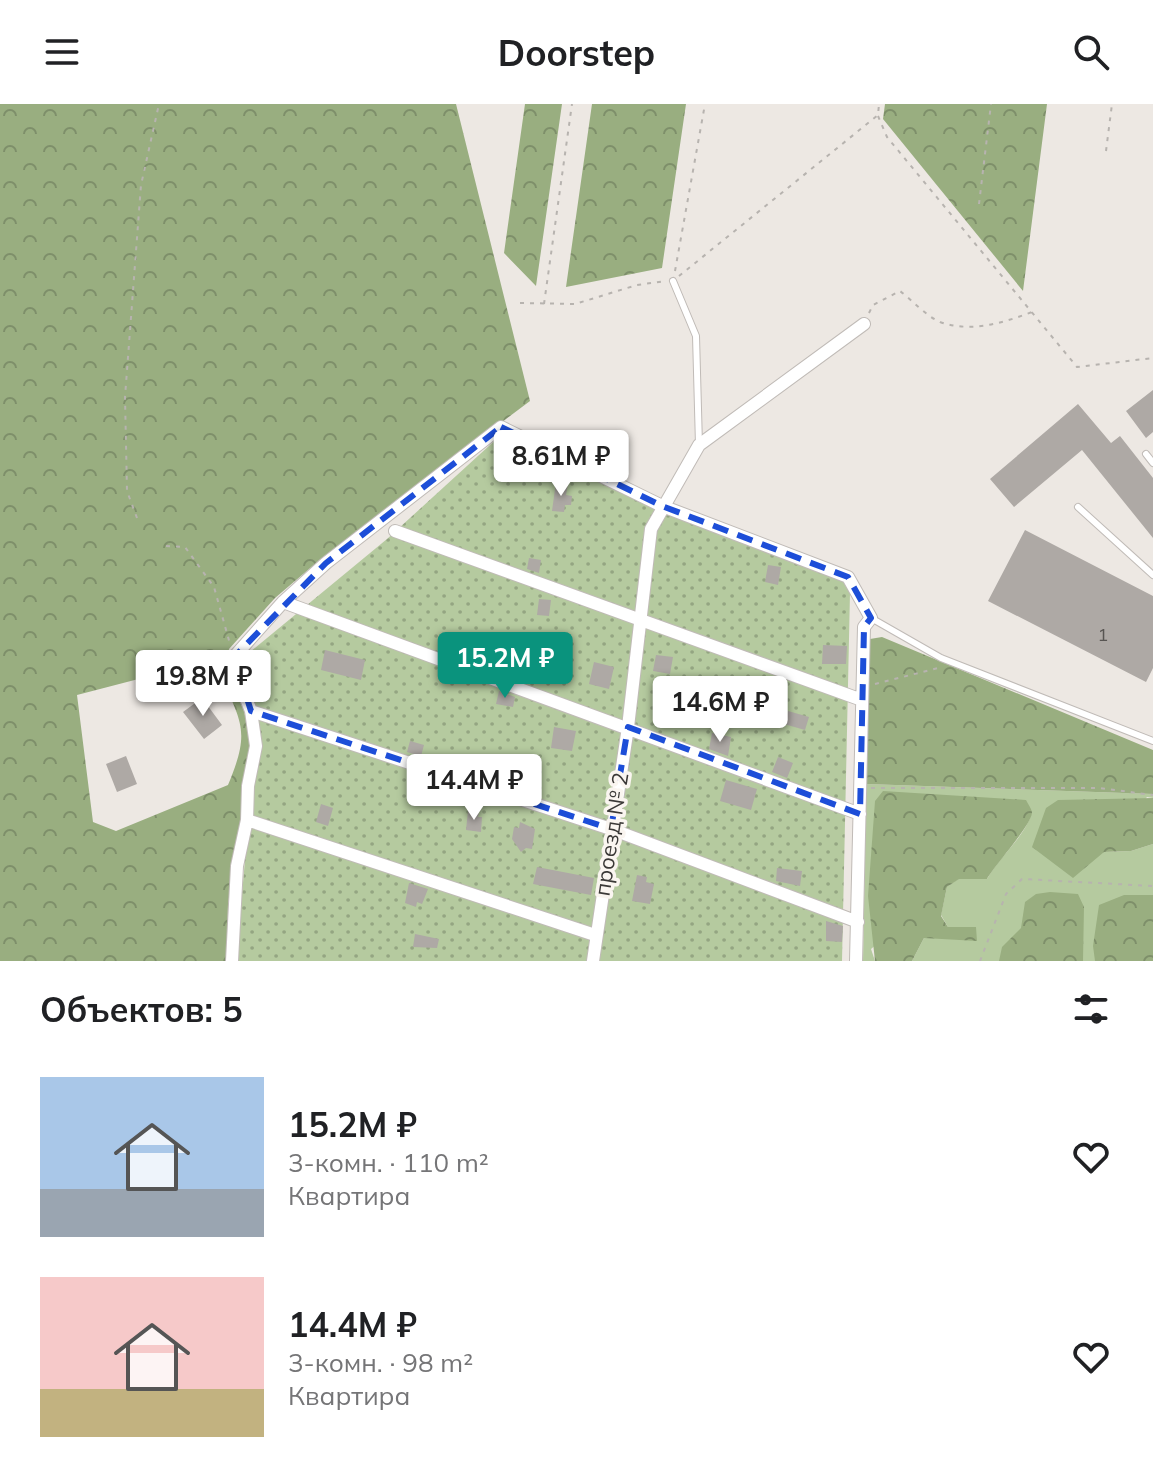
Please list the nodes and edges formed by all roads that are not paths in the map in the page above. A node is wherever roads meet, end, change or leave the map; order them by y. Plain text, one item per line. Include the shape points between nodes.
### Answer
1 (673, 281) road end
2 (864, 324) road end
3 (699, 445) junction
4 (1146, 454) dead end
5 (1153, 463) edge
6 (662, 506) junction
7 (1078, 507) dead end
8 (395, 531) dead end
9 (1153, 575) edge
10 (283, 602) junction
11 (871, 618) junction
12 (642, 619) junction
13 (862, 694) junction
14 (251, 711) junction
15 (628, 727) junction
16 (1153, 741) edge
17 (860, 814) junction
18 (247, 820) junction
19 (611, 829) junction
20 (858, 922) junction
21 (595, 935) junction
22 (232, 961) edge
23 (593, 961) edge
24 (856, 961) edge

1 - 3 lane via 696,336
2 - 3 street, проезд № 2
3 - 6 street, проезд № 2
4 - 5 lane
6 - 10 street via 501,427
6 - 11 street via 848,577
6 - 12 street, проезд № 2 via 651,529
7 - 9 lane
8 - 12 street
10 - 14 street via 234,657
10 - 15 street
11 - 13 street via 864,627
11 - 16 lane via 945,659
12 - 13 street
12 - 15 street, проезд № 2
13 - 17 street
14 - 18 street via 256,746
14 - 19 street
15 - 17 street
15 - 19 street, проезд № 2
17 - 20 street
18 - 21 street
18 - 22 street via 237,866
19 - 20 street
19 - 21 street, проезд № 2
20 - 24 street
21 - 23 street, проезд № 2

